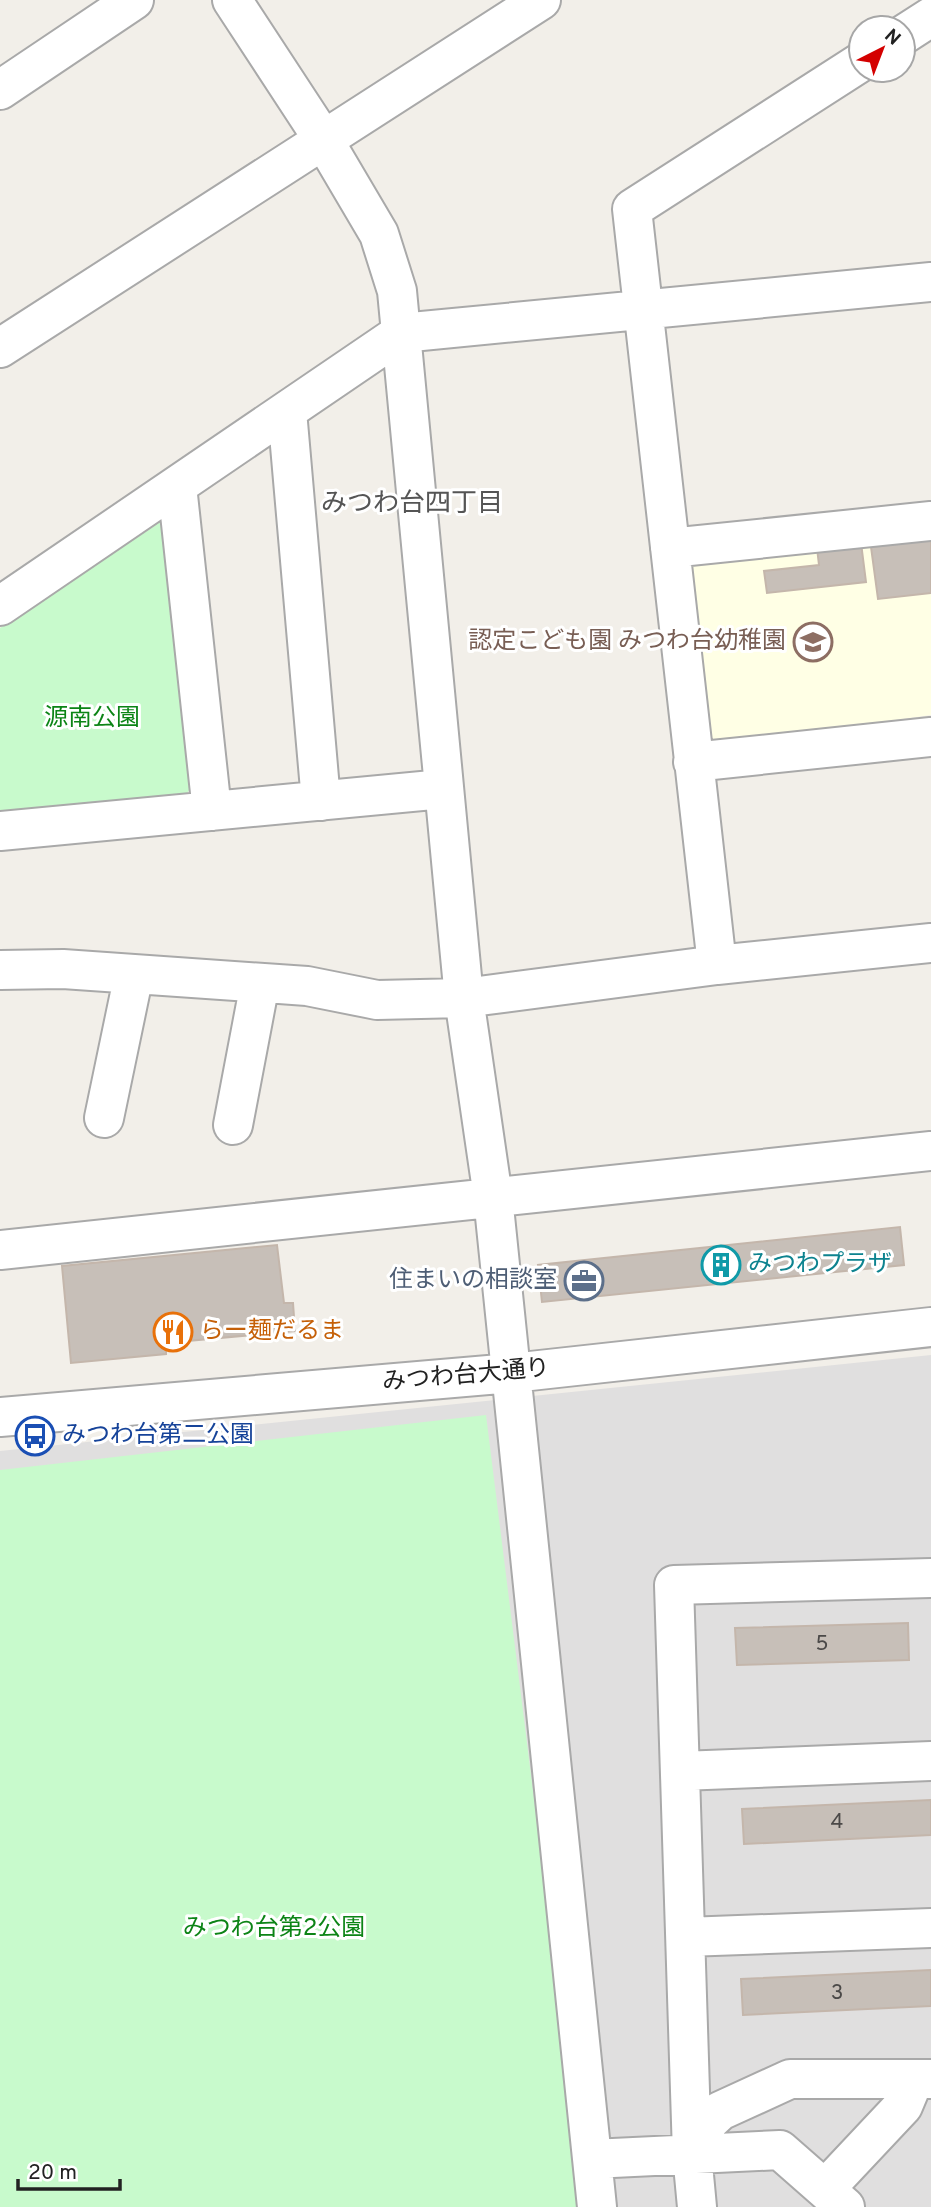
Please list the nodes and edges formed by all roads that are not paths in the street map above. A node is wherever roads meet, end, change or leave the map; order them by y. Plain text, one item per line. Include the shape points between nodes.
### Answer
1 (134, 0) edge
2 (232, 0) edge
3 (541, 0) edge
4 (847, 71) edge
5 (2, 84) edge
6 (323, 139) junction
7 (931, 282) edge
8 (642, 311) junction
9 (401, 333) junction
10 (0, 348) edge
11 (287, 411) junction
12 (177, 486) junction
13 (931, 520) edge
14 (670, 548) junction
15 (0, 606) edge
16 (931, 737) edge
17 (692, 762) junction
18 (443, 789) junction
19 (321, 801) junction
20 (212, 811) junction
21 (0, 831) edge
22 (931, 943) edge
23 (717, 965) junction
24 (0, 970) edge
25 (134, 974) junction
26 (260, 983) junction
27 (464, 998) junction
28 (104, 1118) dead end
29 (233, 1125) dead end
30 (931, 1152) edge
31 (493, 1197) junction
32 (0, 1250) edge
33 (931, 1327) edge
34 (512, 1373) junction
35 (0, 1417) edge
36 (931, 1578) edge
37 (931, 1761) edge
38 (681, 1771) junction
39 (931, 1928) edge
40 (686, 1937) junction
41 (922, 2080) edge
42 (692, 2146) junction
43 (592, 2159) junction
44 (835, 2198) edge
45 (597, 2207) edge
46 (696, 2207) edge

1 - 5 street
2 - 6 street
3 - 6 street
4 - 8 street via 632,209
6 - 9 street via 379,234 397,291
6 - 10 street
7 - 8 street
8 - 9 street
8 - 14 street
9 - 11 street
9 - 18 street
11 - 12 street
11 - 19 street
12 - 15 street
12 - 20 street
13 - 14 street
14 - 17 street
16 - 17 street
17 - 23 street
18 - 19 street
18 - 27 street
19 - 20 street
20 - 21 street
22 - 23 street
23 - 27 street
24 - 25 street
25 - 26 street
25 - 28 street
26 - 27 street via 307,986 377,1000
26 - 29 street
27 - 31 street
30 - 31 street
31 - 32 street
31 - 34 street
33 - 34 street, みつわ台大通り
34 - 35 street, みつわ台大通り
34 - 43 street
36 - 38 street via 674,1585
37 - 38 street
38 - 40 street
39 - 40 street
40 - 42 street
41 - 42 street via 790,2079 720,2111
41 - 44 street
42 - 43 street
42 - 44 street via 780,2150
42 - 46 street
43 - 45 street

